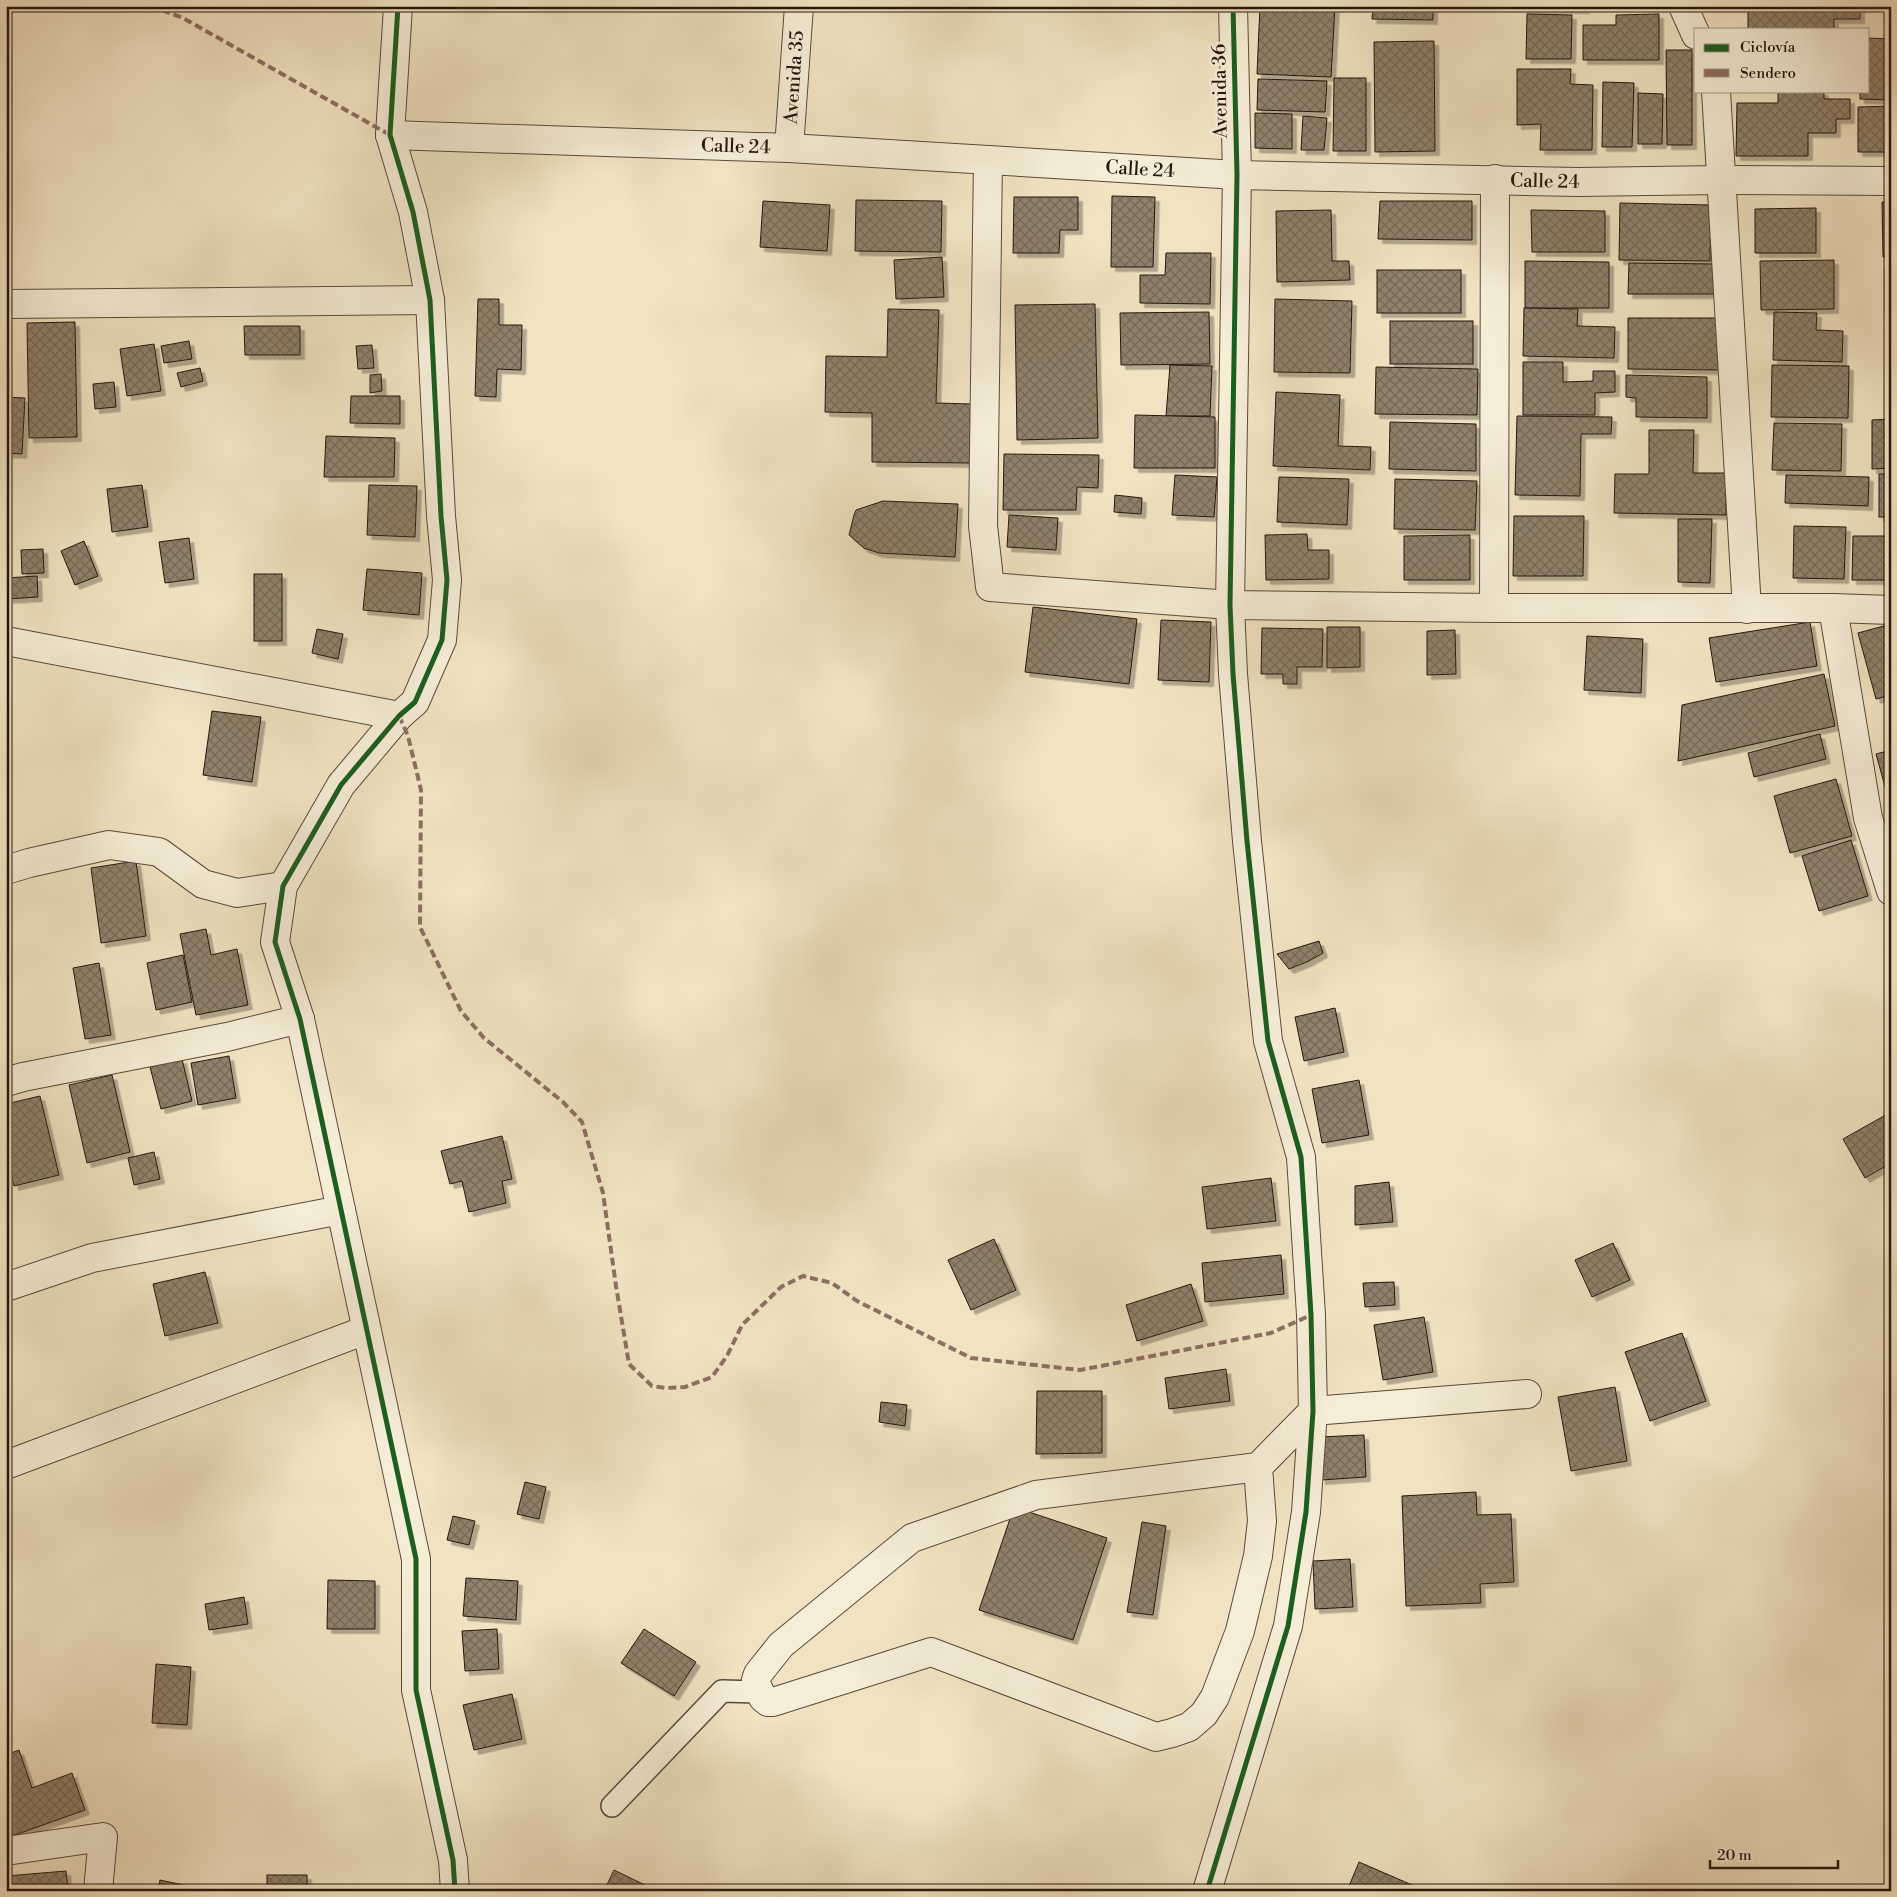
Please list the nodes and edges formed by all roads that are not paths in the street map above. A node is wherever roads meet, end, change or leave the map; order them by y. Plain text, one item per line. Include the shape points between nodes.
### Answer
1 (398, 6) edge
2 (799, 6) edge
3 (1234, 6) edge
4 (1683, 6) edge
5 (1694, 31) edge
6 (1716, 92) edge
7 (390, 135) junction
8 (789, 148) junction
9 (988, 160) junction
10 (1238, 175) junction
11 (1495, 179) junction
12 (1721, 180) junction
13 (1891, 181) edge
14 (430, 300) junction
15 (6, 304) edge
16 (1230, 605) junction
17 (1494, 608) junction
18 (1833, 608) junction
19 (1747, 609) junction
20 (1891, 610) edge
21 (6, 641) edge
22 (399, 716) junction
23 (6, 870) edge
24 (283, 886) junction
25 (1891, 891) edge
26 (300, 1019) junction
27 (6, 1082) edge
28 (341, 1210) junction
29 (6, 1287) edge
30 (366, 1330) junction
31 (1527, 1394) dead end
32 (1313, 1411) junction
33 (6, 1465) edge
34 (1258, 1468) junction
35 (759, 1692) junction
36 (612, 1806) dead end
37 (6, 1851) edge
38 (98, 1891) edge
39 (455, 1891) edge
40 (1207, 1891) edge

1 - 7 street
2 - 8 street, Avenida 35
3 - 10 street, Avenida 36
4 - 5 street
6 - 12 street
7 - 8 street, Calle 24
7 - 14 street via 413,212
8 - 9 street, Calle 24
9 - 10 street, Calle 24
9 - 16 street via 983,526 990,587
10 - 11 street, Calle 24
10 - 16 street, Avenida 36
11 - 12 street, Calle 24 via 1578,182
11 - 17 street
12 - 13 street, Calle 24
12 - 19 street
14 - 15 street
14 - 22 street via 441,516 448,580 442,640 416,702
16 - 17 street
16 - 32 street, Avenida 36 via 1245,821 1268,1041 1301,1157 1311,1315
17 - 19 street
18 - 19 street
18 - 20 street
18 - 25 street via 1868,818
21 - 22 street
22 - 24 street via 341,785
23 - 24 street via 109,845 159,852 203,884 237,893
24 - 26 street via 275,942
26 - 27 street
26 - 28 street
28 - 29 street via 92,1258
28 - 30 street
30 - 33 street
30 - 39 street via 416,1559 416,1690 453,1860
31 - 32 street
32 - 34 street
32 - 40 street, Avenida 36 via 1306,1512 1288,1626
34 - 35 street via 1036,1496 912,1538 781,1645 758,1674 756,1684
34 - 35 street via 1262,1521 1258,1556 1240,1631 1215,1698 1204,1714 1180,1730 1156,1737 931,1652 773,1702 768,1702
35 - 36 lane via 722,1691
37 - 38 street via 103,1837

